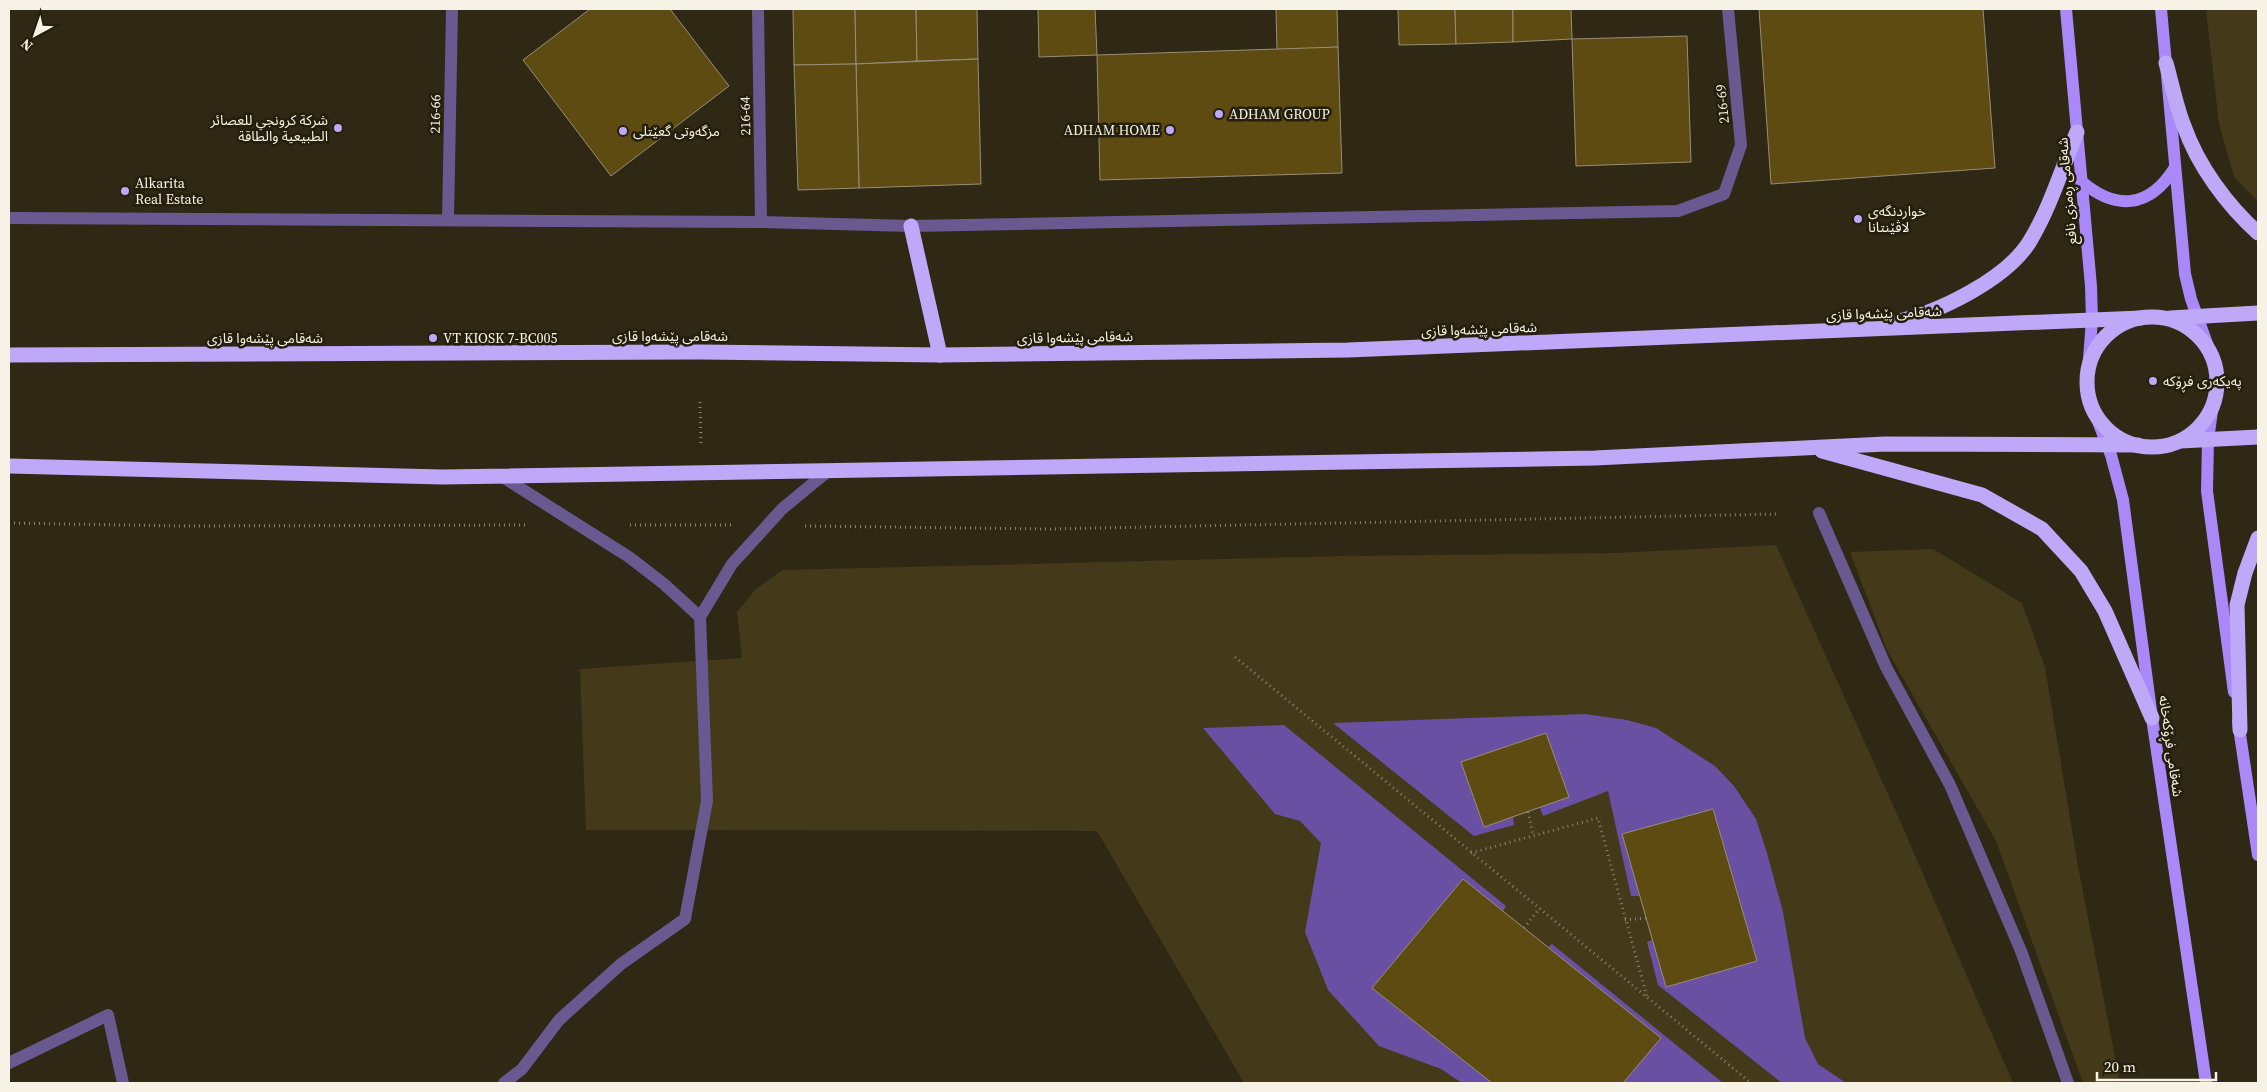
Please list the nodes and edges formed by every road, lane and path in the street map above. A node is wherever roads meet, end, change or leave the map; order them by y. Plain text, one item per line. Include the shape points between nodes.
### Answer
1 (452, 9) edge
2 (758, 9) edge
3 (1728, 9) edge
4 (2066, 9) edge
5 (2161, 9) edge
6 (2166, 63) junction
7 (2077, 132) junction
8 (2174, 169) junction
9 (2082, 181) junction
10 (9, 218) edge
11 (448, 220) junction
12 (761, 222) junction
13 (911, 226) junction
14 (2258, 233) edge
15 (2258, 313) edge
16 (2197, 317) junction
17 (2141, 318) junction
18 (2164, 318) junction
19 (2092, 320) junction
20 (1859, 330) junction
21 (9, 355) edge
22 (940, 355) junction
23 (2214, 362) junction
24 (2088, 372) junction
25 (700, 402) dead end
26 (2213, 404) junction
27 (2096, 416) junction
28 (2258, 437) edge
29 (2208, 440) junction
30 (2179, 441) junction
31 (2138, 445) junction
32 (2108, 446) junction
33 (1806, 447) junction
34 (701, 451) dead end
35 (9, 466) edge
36 (828, 471) junction
37 (502, 476) junction
38 (1819, 513) dead end
39 (1776, 514) dead end
40 (9, 522) edge
41 (529, 525) dead end
42 (627, 525) dead end
43 (767, 526) junction
44 (2258, 538) edge
45 (700, 617) junction
46 (1235, 657) dead end
47 (2152, 718) junction
48 (2240, 730) junction
49 (1528, 812) dead end
50 (1533, 836) junction
51 (1471, 853) junction
52 (2258, 855) edge
53 (1539, 909) junction
54 (1646, 918) dead end
55 (1625, 920) junction
56 (1524, 928) dead end
57 (1647, 998) junction
58 (9, 1063) edge
59 (123, 1083) edge
60 (504, 1083) edge
61 (1751, 1083) edge
62 (2068, 1083) edge
63 (2206, 1083) edge

1 - 11 street, 216-66
2 - 12 street, 216-64
3 - 13 street, 216-69 via 1741,145 1724,194 1678,210
4 - 7 main road, شەقامی ڕەمزی نافع
5 - 6 main road
6 - 8 main road
6 - 14 highway via 2184,127 2203,165 2229,203
7 - 9 main road, شەقامی ڕەمزی نافع
7 - 20 highway via 2029,242 2012,262 1982,285 1944,304 1909,319
8 - 9 main road via 2164,185 2149,196 2132,201 2113,201
8 - 16 main road via 2185,274
9 - 19 main road, شەقامی ڕەمزی نافع
10 - 11 street
11 - 12 street
12 - 13 street
13 - 22 highway
15 - 16 highway, شەقامی پێشەوا قازی
16 - 18 highway, شەقامی پێشەوا قازی
16 - 23 main road
17 - 18 highway, شەقامی پێشەوا قازی
17 - 19 highway, شەقامی پێشەوا قازی
17 - 24 highway, شەقامی پێشەوا قازی via 2119,325 2102,340 2090,360
18 - 23 highway, شەقامی پێشەوا قازی via 2195,334
19 - 20 highway, شەقامی پێشەوا قازی
19 - 24 main road, شەقامی ڕەمزی نافع
20 - 22 highway, شەقامی پێشەوا قازی via 1348,350
21 - 22 highway, شەقامی پێشەوا قازی via 708,352
23 - 26 highway, شەقامی پێشەوا قازی via 2217,383
24 - 27 highway, شەقامی پێشەوا قازی via 2088,395
25 - 34 path
26 - 29 main road
26 - 30 highway, شەقامی پێشەوا قازی via 2203,422
27 - 31 highway, شەقامی پێشەوا قازی via 2110,432
27 - 32 main road, شەقامی فڕۆکەخانە
28 - 29 highway, شەقامی پێشەوا قازی
29 - 30 highway, شەقامی پێشەوا قازی
29 - 48 main road via 2207,491
30 - 31 highway, شەقامی پێشەوا قازی via 2159,447
31 - 32 highway, شەقامی پێشەوا قازی
32 - 33 highway, شەقامی پێشەوا قازی via 1886,444
32 - 47 main road, شەقامی فڕۆکەخانە via 2123,500
33 - 36 highway, شەقامی پێشەوا قازی via 1585,458
33 - 47 highway via 1982,495 2042,529 2080,571 2106,611
35 - 37 highway, شەقامی پێشەوا قازی
36 - 37 highway, شەقامی پێشەوا قازی
36 - 43 street via 782,509
37 - 45 street via 629,556
38 - 62 street via 1886,667 1950,785 2021,951
39 - 43 path via 1050,529
40 - 41 path via 181,526
42 - 43 path
43 - 45 street via 732,564
44 - 48 highway via 2237,605
45 - 60 street via 707,801 685,918 622,964 559,1020 522,1070
46 - 51 path
47 - 63 main road, شەقامی فڕۆکەخانە
48 - 52 main road
49 - 50 path
50 - 51 path
50 - 55 path via 1598,818
51 - 53 path
53 - 56 path
53 - 57 path
54 - 55 path
55 - 57 path
57 - 61 path
58 - 59 street via 108,1015

